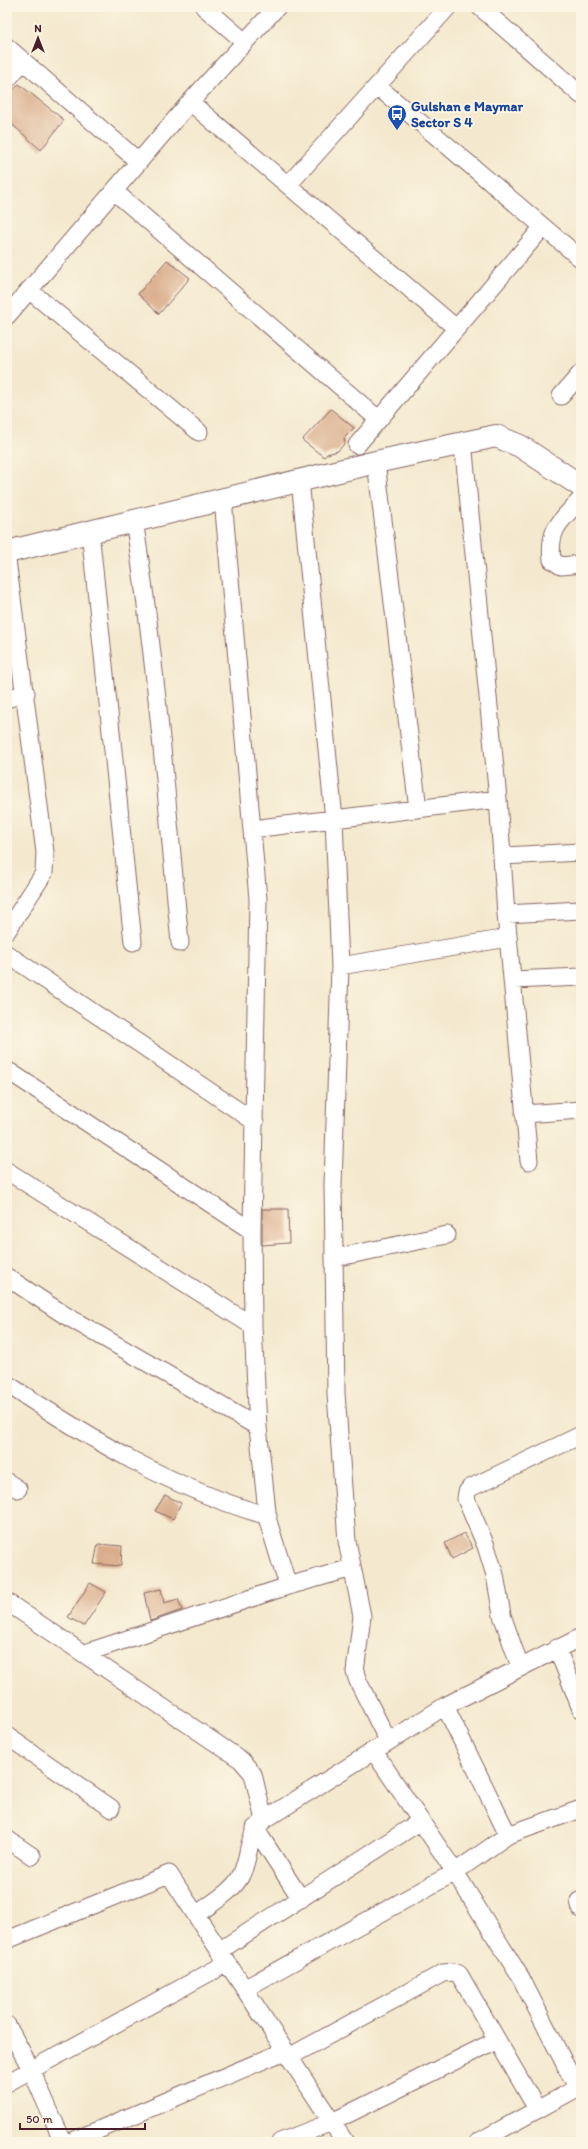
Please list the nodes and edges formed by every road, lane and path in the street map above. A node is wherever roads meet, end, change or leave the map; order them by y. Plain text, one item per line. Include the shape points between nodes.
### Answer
1 (204, 7) edge
2 (277, 7) edge
3 (448, 7) edge
4 (480, 7) edge
5 (245, 42) junction
6 (7, 47) edge
7 (23, 62) junction
8 (7, 80) edge
9 (377, 86) junction
10 (581, 95) edge
11 (190, 102) junction
12 (139, 162) junction
13 (288, 185) junction
14 (114, 191) junction
15 (543, 227) junction
16 (580, 258) edge
17 (29, 290) junction
18 (7, 316) edge
19 (456, 328) junction
20 (581, 373) edge
21 (561, 396) dead end
22 (378, 419) junction
23 (199, 432) dead end
24 (463, 442) junction
25 (357, 445) dead end
26 (376, 462) junction
27 (300, 480) junction
28 (581, 486) edge
29 (223, 499) junction
30 (581, 500) edge
31 (134, 520) junction
32 (90, 531) junction
33 (7, 552) edge
34 (7, 560) edge
35 (581, 564) edge
36 (26, 693) junction
37 (7, 699) edge
38 (498, 799) junction
39 (418, 809) junction
40 (334, 819) junction
41 (252, 829) junction
42 (581, 852) edge
43 (503, 856) junction
44 (581, 910) edge
45 (506, 914) junction
46 (7, 931) edge
47 (508, 938) junction
48 (133, 942) dead end
49 (180, 943) dead end
50 (7, 954) edge
51 (340, 966) junction
52 (581, 977) edge
53 (513, 980) junction
54 (7, 1070) edge
55 (581, 1110) edge
56 (524, 1114) junction
57 (255, 1122) junction
58 (529, 1161) dead end
59 (7, 1171) edge
60 (252, 1231) junction
61 (446, 1235) dead end
62 (334, 1258) junction
63 (7, 1277) edge
64 (253, 1326) junction
65 (7, 1384) edge
66 (258, 1427) junction
67 (581, 1435) edge
68 (268, 1516) junction
69 (352, 1568) junction
70 (288, 1586) junction
71 (7, 1602) edge
72 (581, 1637) edge
73 (557, 1648) junction
74 (85, 1653) junction
75 (520, 1667) junction
76 (580, 1705) edge
77 (444, 1706) junction
78 (7, 1736) edge
79 (388, 1741) junction
80 (373, 1750) junction
81 (111, 1808) dead end
82 (581, 1809) edge
83 (421, 1822) junction
84 (260, 1824) junction
85 (508, 1835) junction
86 (7, 1839) edge
87 (32, 1856) dead end
88 (455, 1872) junction
89 (302, 1899) junction
90 (196, 1915) junction
91 (7, 1940) edge
92 (223, 1957) junction
93 (244, 1989) junction
94 (7, 2025) edge
95 (497, 2040) junction
96 (287, 2054) junction
97 (31, 2069) junction
98 (7, 2083) edge
99 (579, 2087) edge
100 (537, 2109) junction
101 (332, 2122) junction
102 (63, 2142) edge
103 (70, 2142) edge
104 (280, 2142) edge
105 (345, 2142) edge
106 (478, 2142) edge

1 - 5 street
2 - 5 street
3 - 9 street
4 - 10 street
5 - 11 street
6 - 7 street
7 - 8 street
7 - 12 street
9 - 13 street
9 - 15 street
11 - 12 street
11 - 13 street
12 - 14 street
13 - 19 street
14 - 17 street
14 - 22 street
15 - 16 street
15 - 19 street
17 - 18 street
17 - 23 street
19 - 22 street
20 - 21 street
22 - 25 street
24 - 26 street
24 - 28 street via 496,436 520,446
24 - 38 street
26 - 27 street
26 - 39 street
27 - 29 street
27 - 40 street
29 - 31 street
29 - 41 street
30 - 35 street via 556,526 550,545 552,560 561,566
31 - 32 street
31 - 49 street via 149,615 160,716
32 - 33 street
32 - 48 street
34 - 36 street
36 - 37 street
36 - 46 street via 45,852 44,873
38 - 39 street
38 - 43 street
39 - 40 street
40 - 41 street
40 - 51 street
41 - 57 street via 258,899
42 - 43 street
43 - 45 street
44 - 45 street
45 - 47 street
47 - 51 street
47 - 53 street
50 - 57 street
51 - 62 street via 333,1185
52 - 53 street
53 - 56 street
54 - 60 street
55 - 56 street
56 - 58 street
57 - 60 street
59 - 64 street
60 - 64 street
61 - 62 street
62 - 69 street via 336,1394 347,1541
63 - 66 street via 70,1318
64 - 66 street
65 - 68 street via 94,1440 146,1469 239,1508
66 - 68 street
67 - 75 street via 470,1488 467,1492 466,1499 486,1546 495,1575 502,1615
68 - 70 street
69 - 70 street
69 - 79 street via 362,1616 355,1672
70 - 74 street
71 - 74 street
72 - 73 street
73 - 75 street
73 - 76 street
74 - 84 street via 241,1760 253,1774
75 - 77 street
77 - 79 street
77 - 85 street
78 - 81 street
79 - 80 street
80 - 83 street
80 - 84 street
82 - 85 street
83 - 88 street
83 - 89 street
84 - 89 street
84 - 90 street via 242,1874 233,1886
85 - 88 street
86 - 87 street
88 - 93 street
88 - 99 street via 521,1978
89 - 92 street
90 - 91 street via 168,1874
90 - 92 street
92 - 93 street
92 - 97 street
93 - 96 street
94 - 97 street
95 - 96 street via 459,1974 448,1972
95 - 100 street
95 - 101 street
96 - 101 street
96 - 103 street
97 - 98 street
97 - 102 street
99 - 100 street
100 - 106 street
101 - 104 street
101 - 105 street

